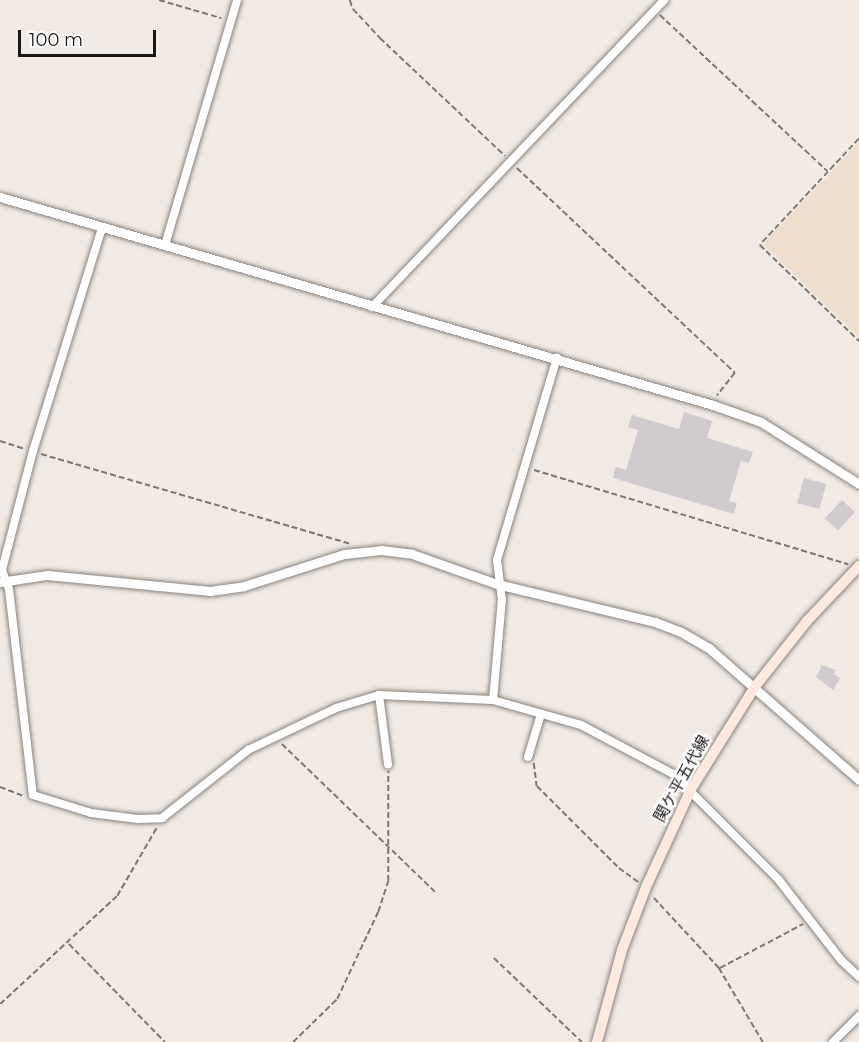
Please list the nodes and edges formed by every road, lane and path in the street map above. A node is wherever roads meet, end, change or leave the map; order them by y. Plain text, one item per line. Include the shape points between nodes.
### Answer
1 (159, 0) edge
2 (237, 0) edge
3 (350, 0) edge
4 (664, 0) edge
5 (654, 9) junction
6 (231, 21) junction
7 (859, 139) edge
8 (512, 162) junction
9 (828, 172) junction
10 (0, 198) edge
11 (102, 228) junction
12 (165, 245) junction
13 (372, 307) junction
14 (859, 341) edge
15 (557, 358) junction
16 (712, 405) junction
17 (0, 441) edge
18 (33, 451) junction
19 (525, 467) junction
20 (859, 484) edge
21 (365, 550) junction
22 (859, 566) edge
23 (3, 582) edge
24 (497, 584) junction
25 (754, 688) junction
26 (379, 695) junction
27 (493, 700) junction
28 (541, 714) junction
29 (273, 735) junction
30 (528, 757) dead end
31 (388, 764) joint
32 (859, 780) edge
33 (0, 787) edge
34 (691, 789) junction
35 (33, 795) junction
36 (162, 818) junction
37 (386, 848) junction
38 (435, 892) dead end
39 (812, 920) junction
40 (69, 944) junction
41 (494, 958) dead end
42 (719, 968) dead end
43 (859, 977) edge
44 (1, 1002) edge
45 (859, 1016) edge
46 (165, 1042) edge
47 (293, 1042) edge
48 (582, 1042) edge
49 (597, 1042) edge
50 (833, 1042) edge

1 - 6 path
2 - 6 street
3 - 8 path via 352,9 380,38
4 - 5 street
5 - 8 street
5 - 9 path
6 - 12 street
7 - 9 path
8 - 13 street
8 - 16 path via 735,373
9 - 14 path via 760,245
10 - 11 street
11 - 12 street
11 - 18 street
12 - 13 street
13 - 15 street
15 - 16 street
15 - 19 street
16 - 20 street via 761,422
17 - 18 path
18 - 21 path
18 - 23 street via 2,570
19 - 22 path
19 - 24 street via 496,560
21 - 23 street via 228,589 188,590 47,575
21 - 24 street via 412,554
22 - 25 main road, 関ケ平五代線 via 807,621
23 - 35 street
24 - 25 street via 655,622 704,645
24 - 27 street via 502,600
25 - 32 street
25 - 34 main road, 関ケ平五代線
26 - 27 street
26 - 29 street via 336,708
26 - 31 street
27 - 28 street
28 - 30 street
28 - 34 street via 610,738 657,764
29 - 36 street
29 - 37 path
31 - 37 path
33 - 35 path
34 - 39 street
34 - 49 main road, 関ケ平五代線 via 622,950
35 - 36 street via 91,813
36 - 40 path via 117,896
37 - 38 path
37 - 47 path via 388,881 358,957 337,999
39 - 42 path
39 - 43 street via 841,960
40 - 44 path
40 - 46 path
41 - 48 path
45 - 50 street

